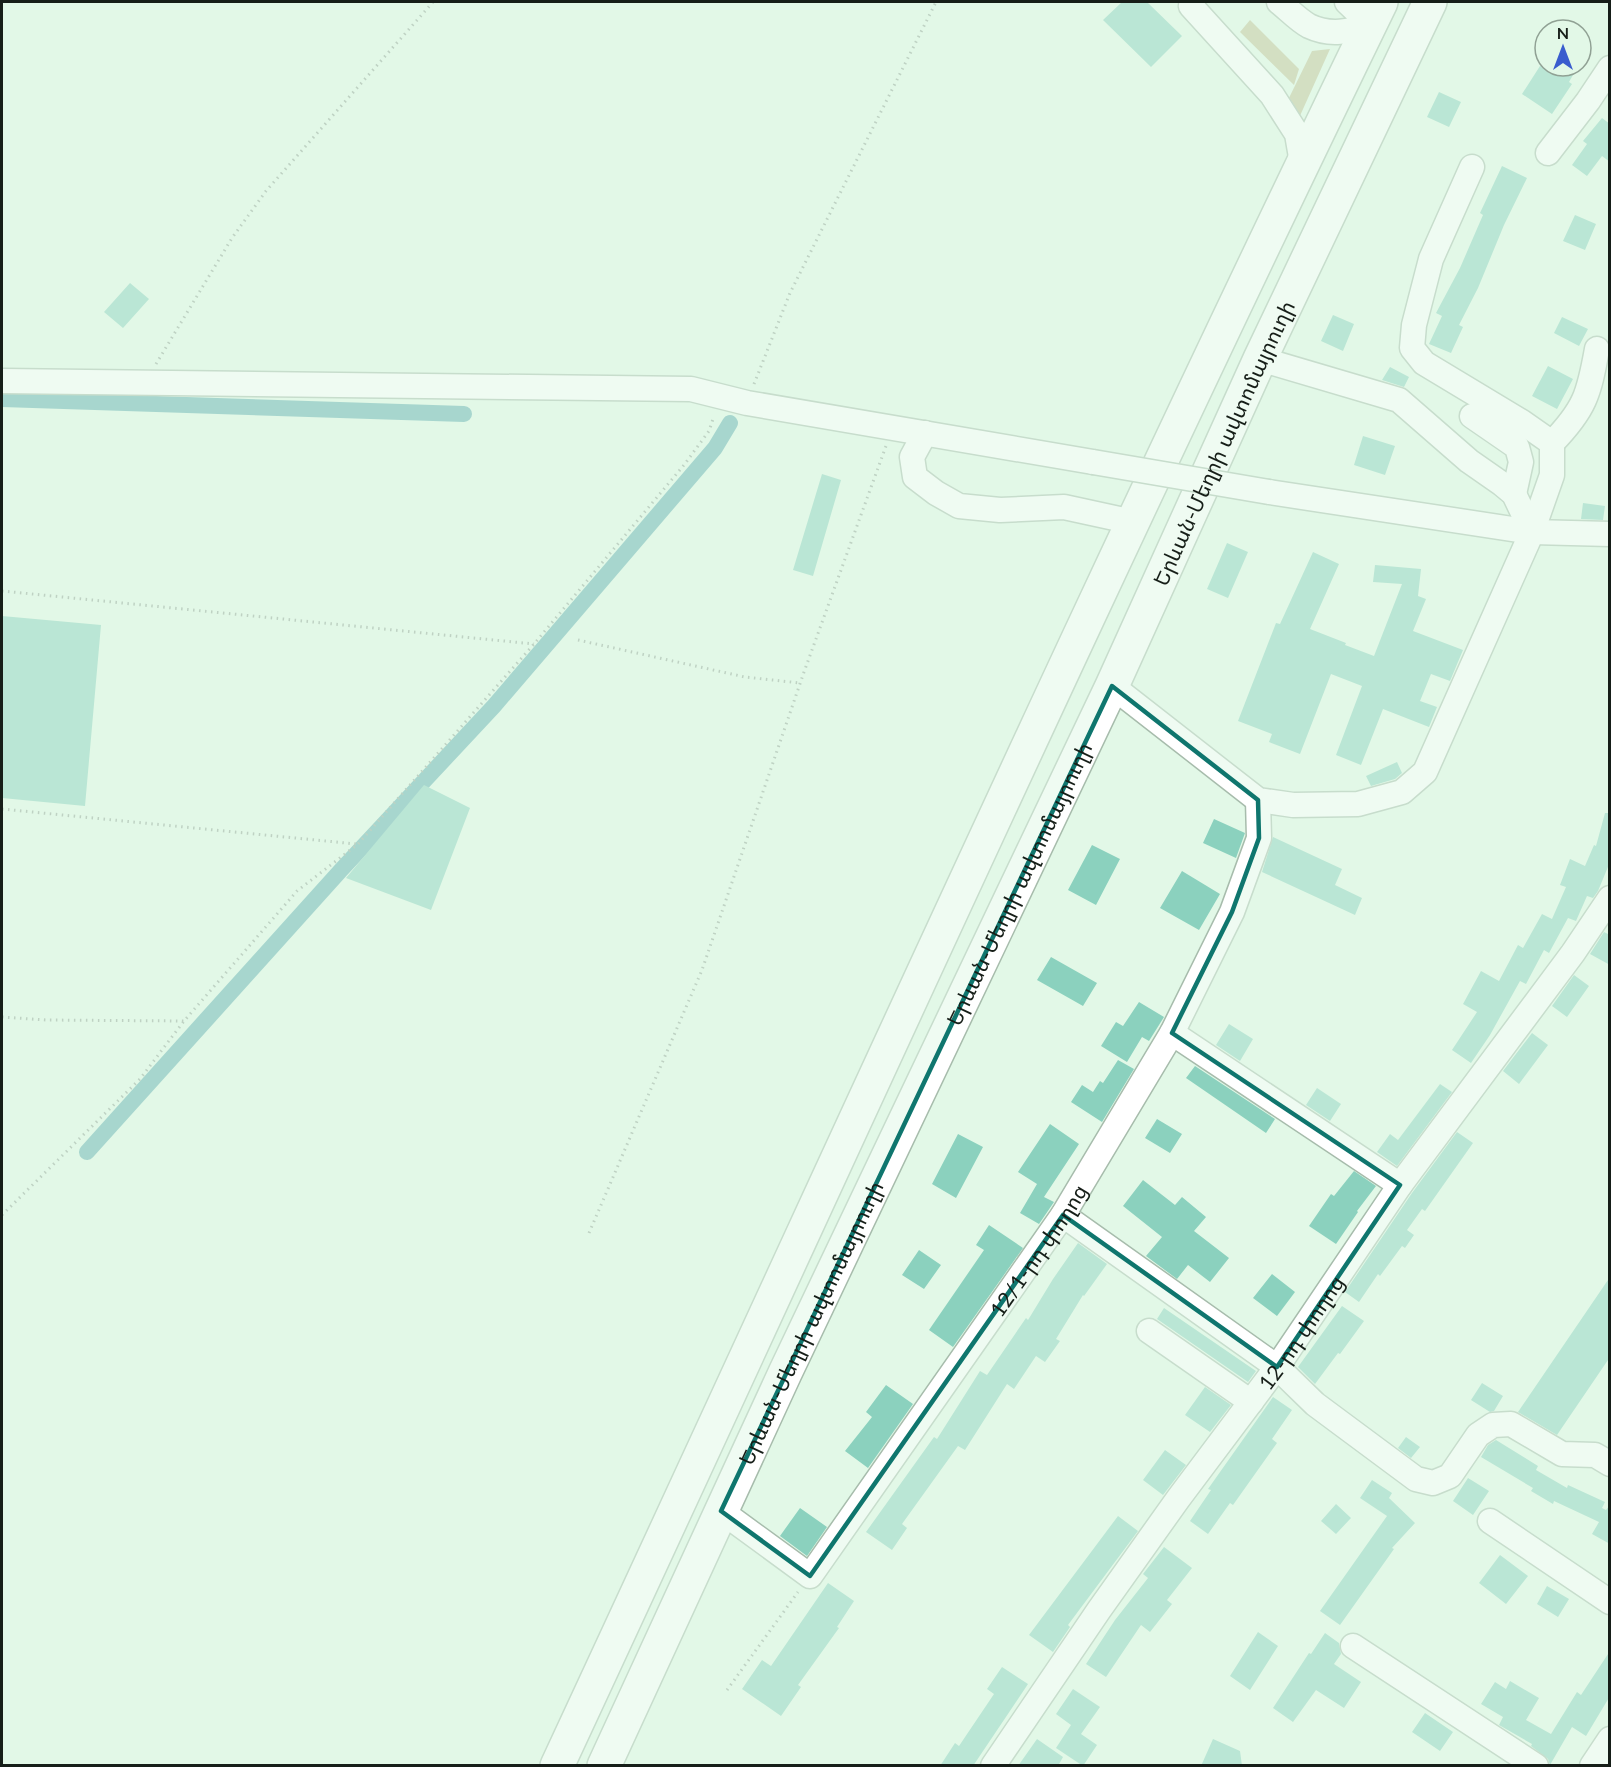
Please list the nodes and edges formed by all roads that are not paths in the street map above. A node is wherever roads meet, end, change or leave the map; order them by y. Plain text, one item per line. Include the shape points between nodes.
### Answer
1 (1193, 2) edge
2 (1279, 2) edge
3 (1347, 2) edge
4 (1430, 2) edge
5 (1376, 13) edge
6 (1610, 68) edge
7 (1548, 153) dead end
8 (1302, 164) junction
9 (1472, 167) dead end
10 (1597, 349) dead end
11 (1260, 359) junction
12 (2, 381) edge
13 (1472, 416) dead end
14 (925, 433) junction
15 (1552, 443) junction
16 (1514, 494) junction
17 (1133, 522) junction
18 (1532, 532) junction
19 (1610, 534) edge
20 (1112, 686) junction
21 (1258, 800) junction
22 (1610, 898) edge
23 (1172, 1033) junction
24 (1400, 1185) junction
25 (1064, 1215) junction
26 (1149, 1331) dead end
27 (1277, 1367) junction
28 (1251, 1402) junction
29 (1610, 1464) edge
30 (721, 1511) junction
31 (1490, 1521) dead end
32 (1610, 1602) edge
33 (1353, 1646) dead end
34 (1610, 1738) edge
35 (558, 1766) edge
36 (604, 1766) edge
37 (993, 1766) edge
38 (1536, 1766) edge
39 (1592, 1766) edge

1 - 8 street via 1191,6 1272,95 1296,134
2 - 5 street via 1309,26 1331,31 1352,31
3 - 5 street
4 - 11 highway, Երևան-Մեղրի ավտոմայրուղի
5 - 8 highway, Երևան-Մեղրի ավտոմայրուղի
6 - 7 street
8 - 17 highway, Երևան-Մեղրի ավտոմայրուղի
9 - 15 street via 1431,259 1412,348 1424,363
10 - 15 street via 1582,407
11 - 16 street via 1399,400 1469,462
11 - 20 highway, Երևան-Մեղրի ավտոմայրուղի
12 - 14 street via 692,389 747,403
13 - 16 street via 1517,447 1521,462
14 - 17 street via 912,457 915,477 959,506 1000,510 1064,507
14 - 18 street, bridge
15 - 18 street via 1552,475
16 - 18 street
17 - 35 highway, Երևան-Մեղրի ավտոմայրուղի
18 - 19 street
18 - 21 street via 1425,772 1402,792 1358,804 1293,805
20 - 21 street
20 - 30 highway, Երևան-Մեղրի ավտոմայրուղի
21 - 23 street, 12/1-րդ փողոց via 1259,837 1232,912
22 - 24 street, 12-րդ փողոց via 1573,954
23 - 24 street
23 - 25 street, 12/1-րդ փողոց
24 - 27 street, 12-րդ փողոց
25 - 27 street
25 - 30 street, 12/1-րդ փողոց via 810,1576
26 - 28 street
27 - 28 street, 12-րդ փողոց
27 - 29 street via 1316,1404 1416,1479 1433,1483 1450,1476 1478,1435 1493,1425 1511,1424 1562,1454 1595,1455
28 - 37 street, 12-րդ փողոց via 1099,1610
30 - 36 highway, Երևան-Մեղրի ավտոմայրուղի
31 - 32 street
33 - 38 street
34 - 39 street

